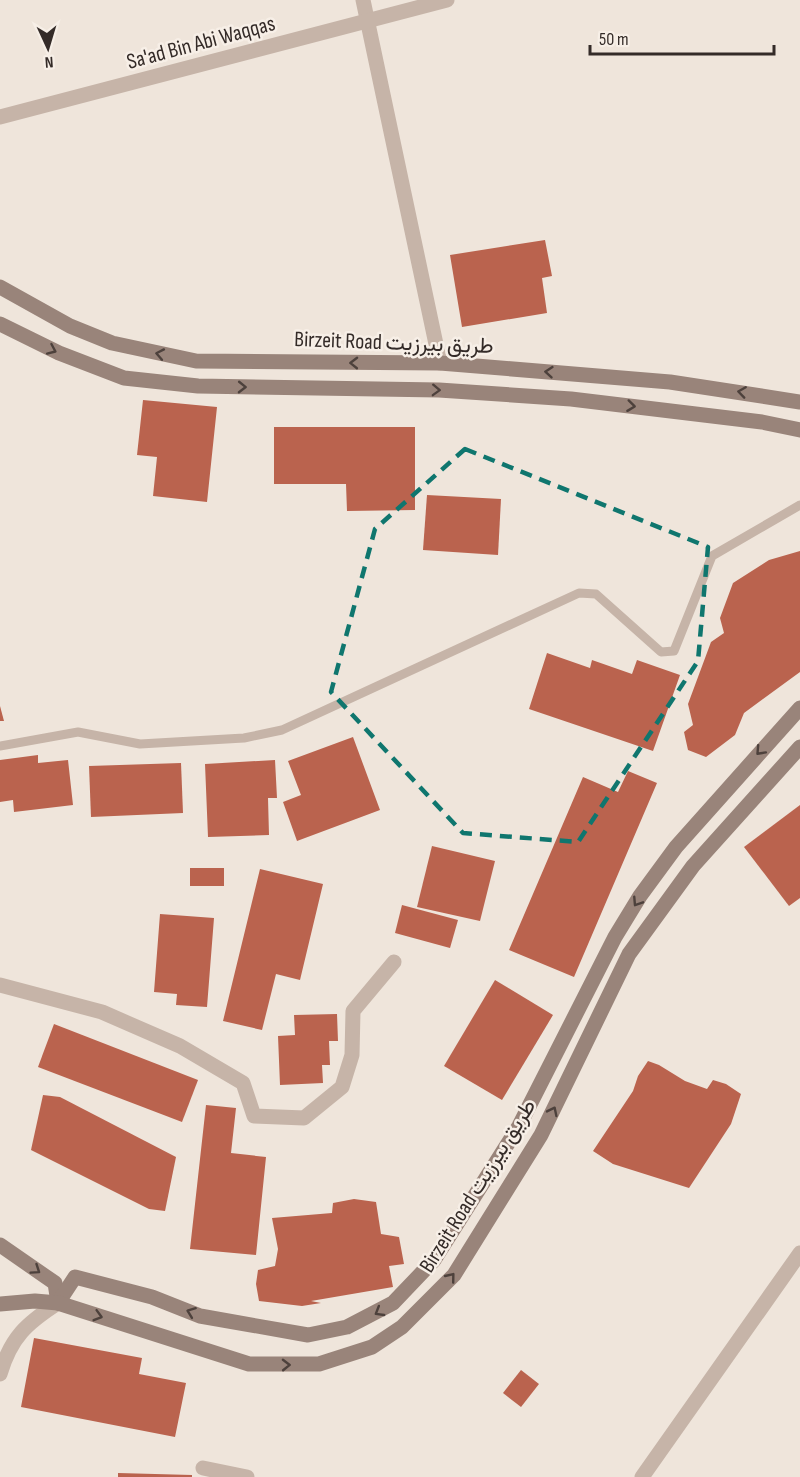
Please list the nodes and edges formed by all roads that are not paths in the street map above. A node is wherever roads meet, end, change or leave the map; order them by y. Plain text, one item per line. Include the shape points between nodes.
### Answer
1 (363, 0) edge
2 (447, 0) edge
3 (368, 22) junction
4 (0, 117) edge
5 (0, 287) edge
6 (0, 324) edge
7 (440, 363) junction
8 (800, 402) edge
9 (800, 430) edge
10 (800, 505) edge
11 (800, 708) edge
12 (0, 746) edge
13 (800, 747) edge
14 (394, 962) dead end
15 (0, 985) edge
16 (519, 1126) junction
17 (541, 1135) junction
18 (0, 1245) edge
19 (800, 1253) edge
20 (58, 1303) junction
21 (0, 1304) edge
22 (0, 1374) edge
23 (203, 1468) dead end
24 (247, 1477) edge
25 (642, 1477) edge

1 - 3 street
2 - 3 street, Sa'ad Bin Abi Waqqas
3 - 4 street, Sa'ad Bin Abi Waqqas
3 - 7 street
7 -> 5 main road, Birzeit Road طريق بيرزيت via 196,361 112,343 70,326
6 -> 9 main road via 59,353 124,378 198,386 439,390 571,399
8 -> 7 main road, Birzeit Road طريق بيرزيت via 670,382
10 - 12 lane via 712,556 674,651 661,652 596,594 579,593 282,730 244,738 140,744 78,732
11 -> 16 main road via 676,847 640,896 615,937
17 -> 13 main road, Birzeit Road طريق بيرزيت via 629,954 693,866
14 - 15 street via 352,1011 352,1055 342,1087 304,1118 254,1116 243,1083 180,1046 102,1012
16 - 17 main road
16 -> 20 main road via 434,1260 393,1303 347,1327 308,1335 200,1316 152,1297 75,1277
20 -> 17 main road, Birzeit Road طريق بيرزيت via 249,1364 319,1364 350,1356 402,1327 454,1275
18 -> 20 main road via 55,1283
19 - 25 street
20 - 21 main road, Birzeit Road طريق بيرزيت
20 - 22 street via 30,1321 7,1351
23 - 24 street

